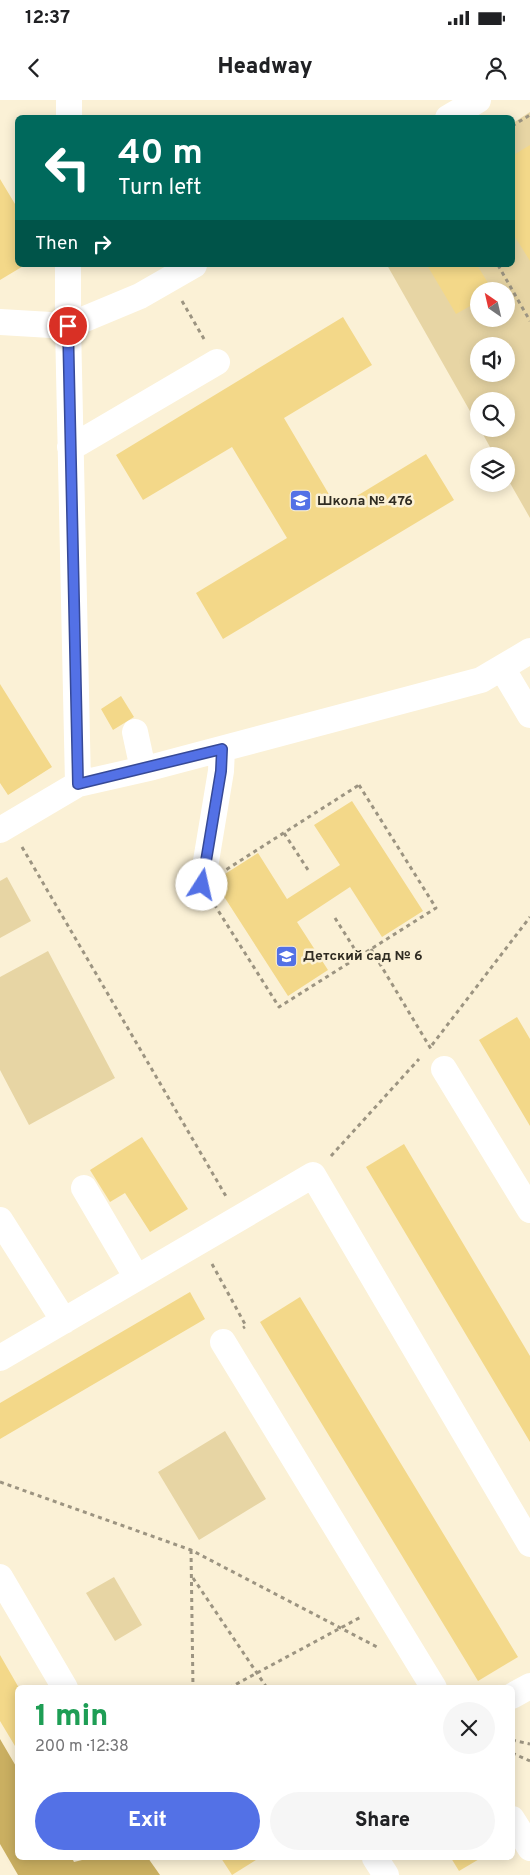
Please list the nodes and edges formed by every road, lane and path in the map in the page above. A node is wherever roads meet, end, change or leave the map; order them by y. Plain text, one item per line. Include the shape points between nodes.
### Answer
1 (69, 100) edge
2 (478, 100) edge
3 (68, 115) edge
4 (453, 115) edge
5 (530, 115) edge
6 (515, 124) edge
7 (68, 267) edge
8 (190, 267) edge
9 (499, 267) edge
10 (169, 279) junction
11 (530, 321) edge
12 (0, 322) edge
13 (68, 326) junction
14 (217, 362) joint
15 (70, 446) junction
16 (530, 651) edge
17 (502, 668) junction
18 (530, 715) edge
19 (135, 732) dead end
20 (222, 749) junction
21 (143, 769) junction
22 (78, 784) junction
23 (5, 827) edge
24 (284, 833) junction
25 (310, 873) dead end
26 (202, 885) junction
27 (530, 916) edge
28 (335, 918) dead end
29 (371, 948) junction
30 (359, 956) junction
31 (420, 1030) dead end
32 (444, 1069) dead end
33 (313, 1175) junction
34 (84, 1188) dead end
35 (530, 1210) edge
36 (239, 1219) junction
37 (0, 1220) edge
38 (199, 1242) junction
39 (137, 1278) junction
40 (64, 1321) junction
41 (223, 1342) joint
42 (0, 1358) edge
43 (0, 1482) edge
44 (530, 1544) edge
45 (192, 1550) junction
46 (0, 1577) edge
47 (192, 1577) junction
48 (384, 1605) junction
49 (340, 1628) junction
50 (382, 1650) dead end
51 (257, 1674) junction
52 (63, 1685) edge
53 (193, 1685) edge
54 (235, 1685) edge
55 (265, 1685) edge
56 (432, 1685) edge
57 (530, 1686) edge
58 (515, 1694) edge
59 (515, 1741) edge
60 (530, 1744) edge
61 (515, 1754) edge
62 (530, 1761) edge
63 (515, 1823) edge
64 (530, 1848) edge
65 (376, 1860) edge
66 (386, 1875) edge

1 - 3 lane
2 - 4 lane
5 - 6 path
7 - 13 lane
8 - 10 lane
9 - 11 path
10 - 13 lane via 140,296
10 - 14 path
12 - 13 lane
13 - 15 lane
14 - 15 lane
15 - 22 lane
16 - 17 lane
17 - 18 lane
17 - 20 lane via 481,680
19 - 21 lane
20 - 21 lane
20 - 26 lane
21 - 22 lane
22 - 23 lane
23 - 36 path
24 - 25 path
24 - 26 path
24 - 29 path via 360,785 436,908
26 - 30 path via 278,1007
27 - 33 path via 430,1047
28 - 30 path
29 - 30 path
29 - 31 path
32 - 35 lane
33 - 36 lane
33 - 44 lane
34 - 39 lane
36 - 38 lane
37 - 40 lane
38 - 39 lane
38 - 41 path via 246,1326
39 - 40 lane
40 - 42 lane
41 - 48 lane
43 - 45 path
45 - 47 path
45 - 49 path
46 - 52 lane
47 - 51 path
47 - 53 path
48 - 49 path
48 - 56 lane
49 - 50 path
49 - 51 path
51 - 54 path
51 - 55 path
57 - 58 lane
59 - 60 path
61 - 62 path
63 - 64 lane
65 - 66 lane

